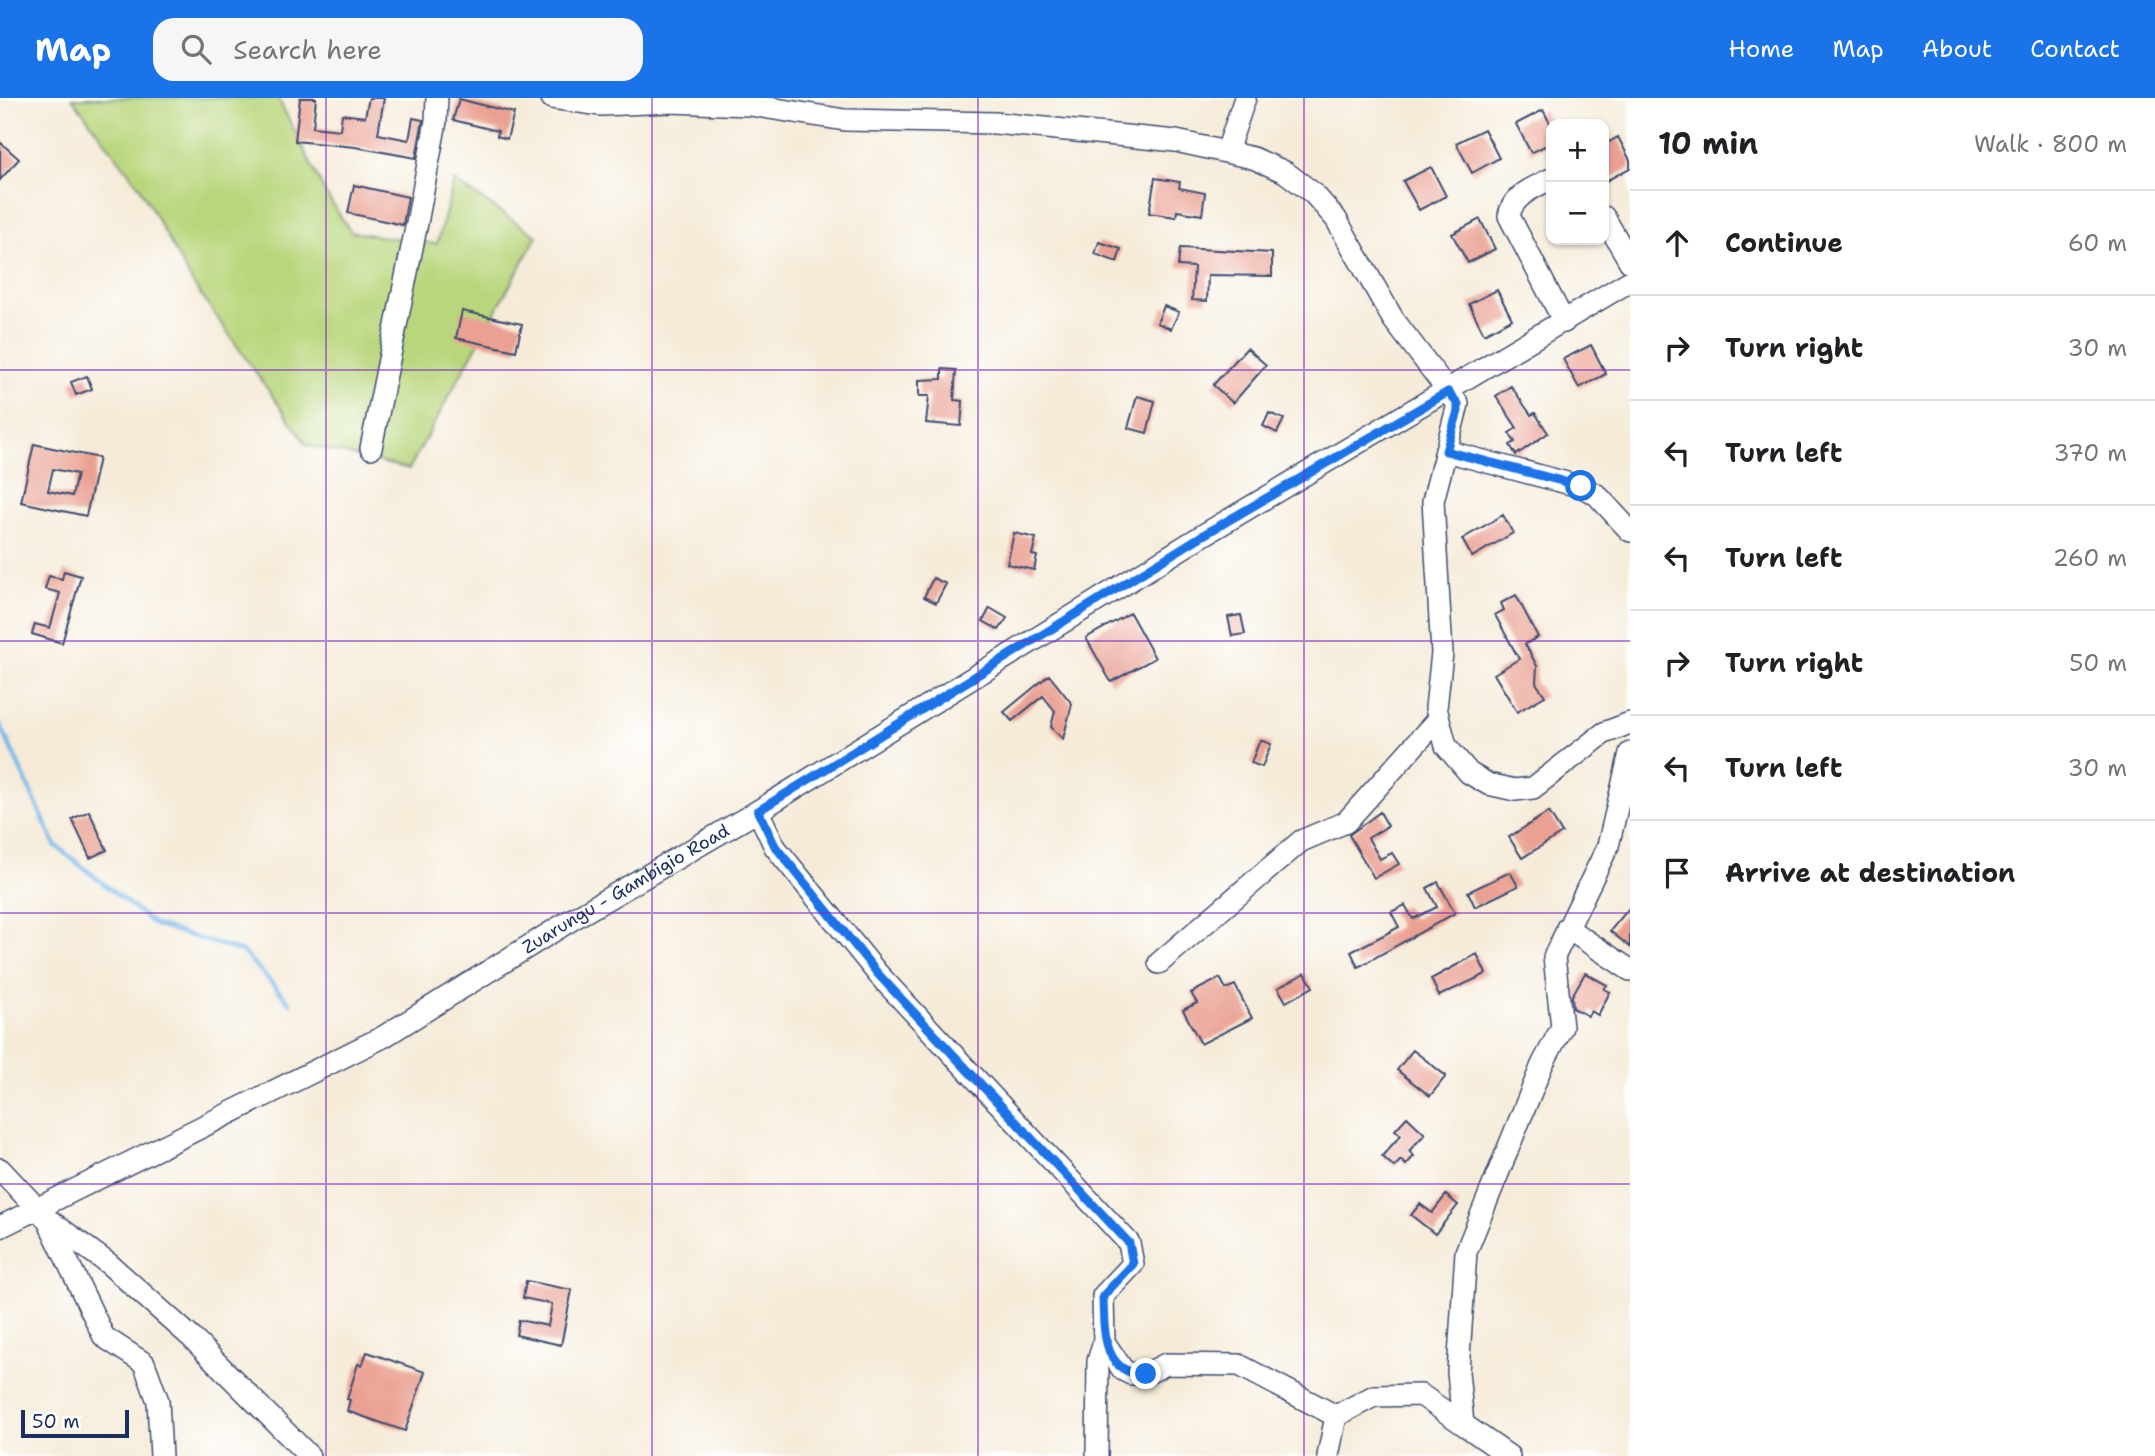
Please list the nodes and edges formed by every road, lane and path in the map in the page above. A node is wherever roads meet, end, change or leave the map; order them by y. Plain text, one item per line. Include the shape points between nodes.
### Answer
1 (437, 98) edge
2 (552, 98) edge
3 (1245, 98) edge
4 (788, 104) edge
5 (1227, 151) junction
6 (1546, 182) edge
7 (1609, 225) edge
8 (1630, 261) edge
9 (1630, 281) edge
10 (1564, 321) junction
11 (1448, 392) junction
12 (371, 448) dead end
13 (1446, 451) junction
14 (1630, 531) edge
15 (1437, 720) junction
16 (1630, 723) edge
17 (1630, 753) edge
18 (1626, 789) edge
19 (758, 811) junction
20 (1567, 928) junction
21 (1159, 963) dead end
22 (1630, 970) edge
23 (0, 1170) edge
24 (42, 1214) junction
25 (0, 1227) edge
26 (1104, 1342) junction
27 (1336, 1416) junction
28 (1463, 1424) junction
29 (162, 1456) edge
30 (309, 1456) edge
31 (1097, 1456) edge
32 (1328, 1456) edge
33 (1509, 1456) edge

1 - 12 street via 417,223
2 - 4 street via 601,105
3 - 5 street
4 - 5 street via 845,120 995,123 1176,141
5 - 11 street via 1285,172 1313,193 1336,219 1393,319
6 - 10 street via 1516,199 1509,216
7 - 8 street
9 - 10 street, Zuarungu - Gambigio Road
10 - 11 street, Zuarungu - Gambigio Road
11 - 13 street via 1458,411
11 - 19 street, Zuarungu - Gambigio Road via 1200,537
13 - 14 street via 1581,486 1597,495
13 - 15 street via 1433,501 1443,653
15 - 16 street via 1446,747 1469,773 1488,784 1515,790 1533,788 1604,733
15 - 21 street via 1346,822 1301,841
17 - 18 street
18 - 20 street via 1608,846
19 - 24 street, Zuarungu - Gambigio Road via 383,1037
19 - 26 street via 775,846 878,974 1129,1243 1133,1264 1103,1296
20 - 22 street
20 - 28 street via 1554,957 1562,1027 1466,1252 1458,1372
23 - 24 street
24 - 25 street, Zuarungu - Gambigio Road
24 - 29 street via 104,1337 144,1363 158,1401
24 - 30 street via 143,1292
26 - 27 street via 1123,1370 1131,1374 1146,1374 1166,1364 1239,1365
26 - 31 street via 1098,1361
27 - 28 street via 1374,1396 1421,1395
27 - 32 street
28 - 33 street

